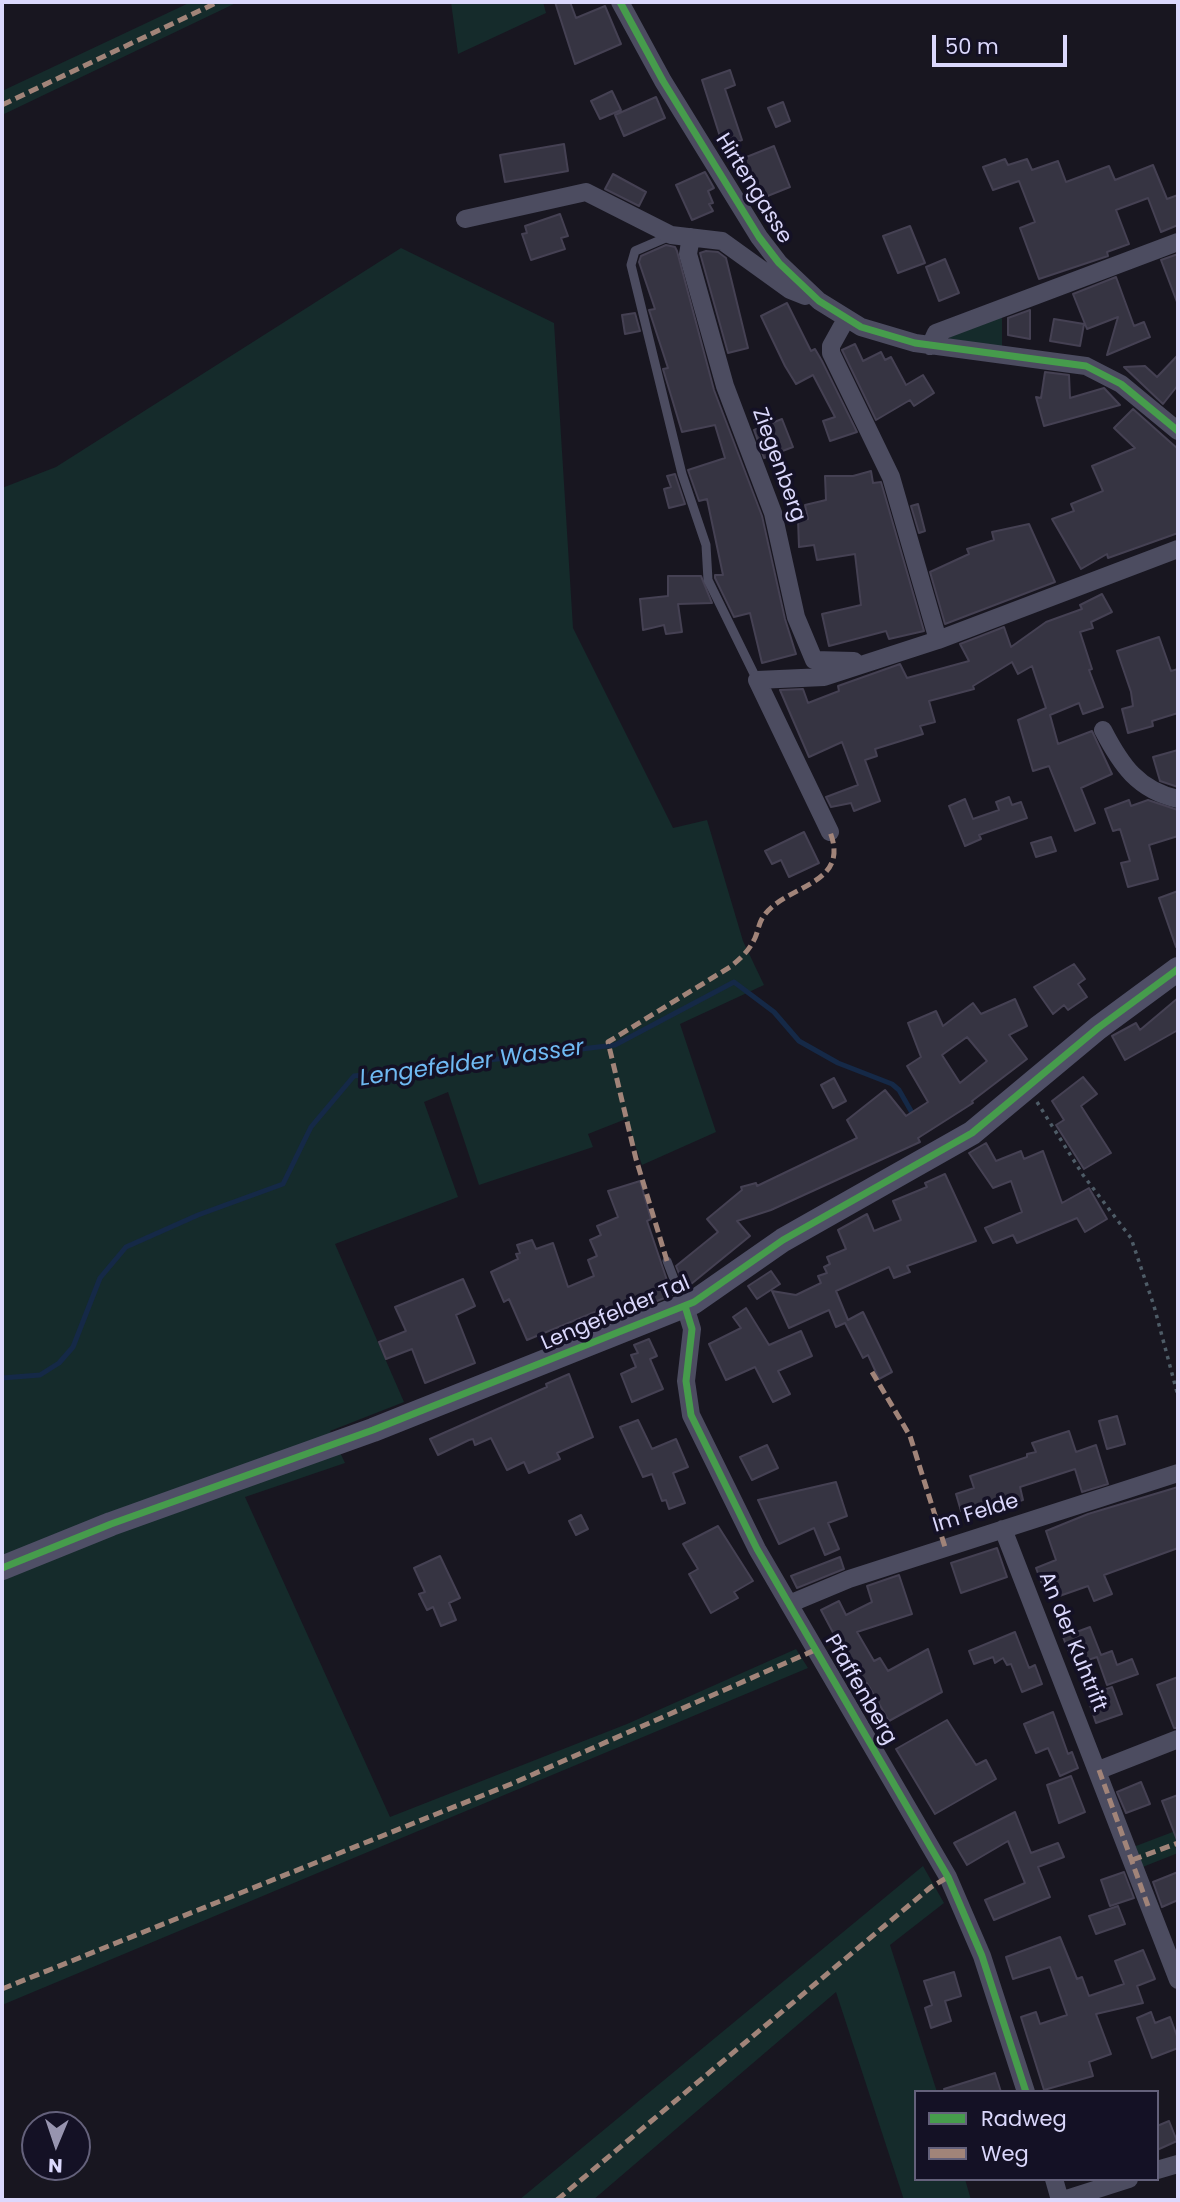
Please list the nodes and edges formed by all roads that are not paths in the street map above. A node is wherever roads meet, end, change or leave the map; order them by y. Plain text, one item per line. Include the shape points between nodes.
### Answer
1 (620, 2) edge
2 (465, 219) dead end
3 (671, 235) junction
4 (691, 237) junction
5 (1178, 242) edge
6 (815, 299) junction
7 (846, 319) junction
8 (930, 346) junction
9 (1178, 431) edge
10 (1178, 549) edge
11 (938, 640) junction
12 (865, 662) junction
13 (757, 680) junction
14 (1103, 730) dead end
15 (1178, 799) edge
16 (830, 832) dead end
17 (1178, 969) edge
18 (667, 1261) dead end
19 (685, 1306) junction
20 (1178, 1473) edge
21 (1003, 1530) junction
22 (2, 1568) edge
23 (789, 1604) junction
24 (1178, 1739) edge
25 (1099, 1770) junction
26 (1176, 1970) edge
27 (1025, 2090) edge
28 (1178, 2164) edge
29 (1159, 2169) edge
30 (1055, 2181) edge
31 (1123, 2181) edge
32 (1062, 2200) edge

1 - 6 street, Hirtengasse via 759,237
2 - 3 street via 586,192
3 - 4 street
3 - 13 lane via 635,251 631,265 682,474 706,545 708,580
4 - 6 street via 722,241 790,290
4 - 12 street, Ziegenberg via 688,254 725,386 773,513 803,640 814,660
5 - 8 street via 936,333
6 - 7 street, Hirtengasse
7 - 8 street, Hirtengasse via 878,333
7 - 11 street via 831,353 891,477
8 - 9 street, Hirtengasse via 1086,366 1121,384
10 - 11 street, Ziegenberg
11 - 12 street, Ziegenberg
12 - 13 street, Ziegenberg via 824,677
13 - 16 street
14 - 15 street via 1140,783 1154,793
17 - 19 street, Lengefelder Tal via 945,1151 783,1240 711,1293
18 - 19 lane
19 - 22 street, Lengefelder Tal via 373,1430
19 - 23 street, Pfaffenberg via 692,1329 686,1381 691,1415
20 - 21 street, Im Felde
21 - 23 street, Im Felde via 849,1579
21 - 25 street, An der Kuhtrift
23 - 27 street, Pfaffenberg via 946,1872 985,1963
24 - 25 street
25 - 26 street, An der Kuhtrift
28 - 29 street
30 - 32 street
31 - 32 street

